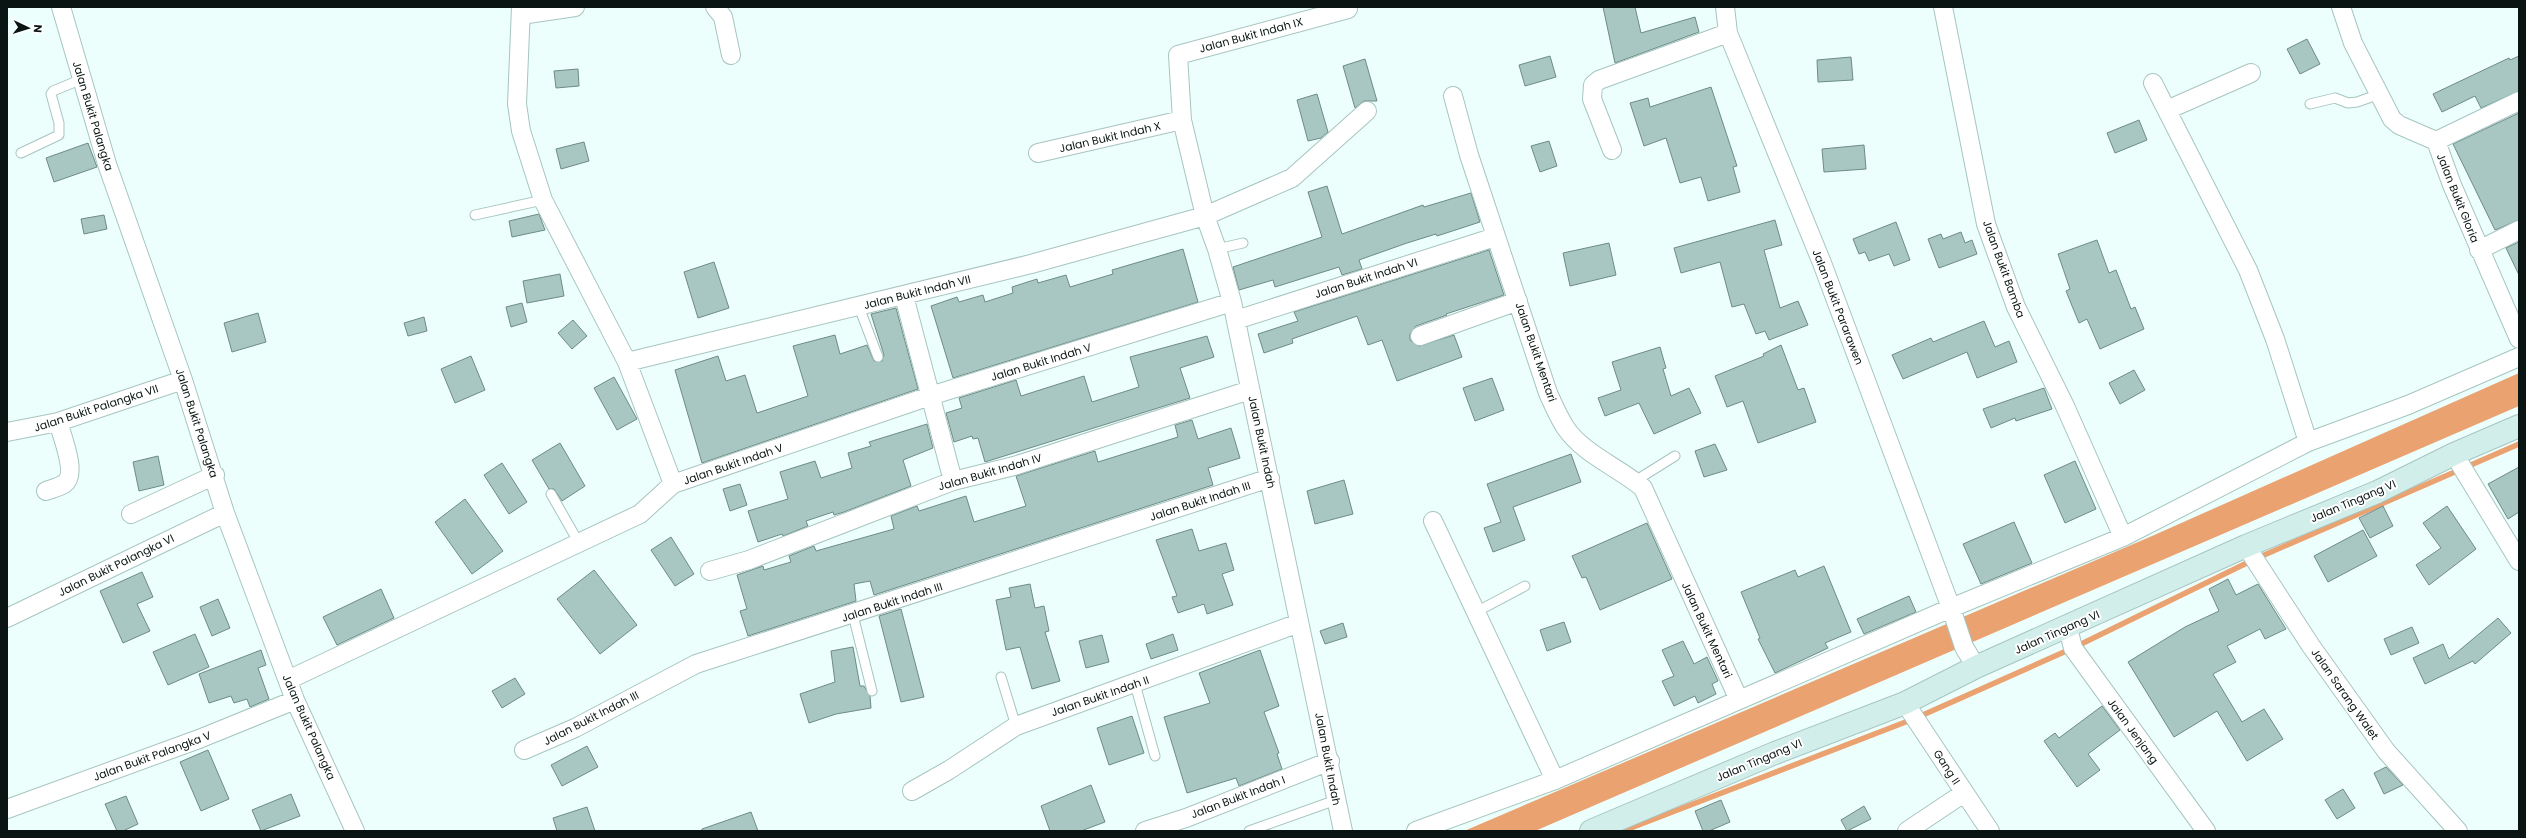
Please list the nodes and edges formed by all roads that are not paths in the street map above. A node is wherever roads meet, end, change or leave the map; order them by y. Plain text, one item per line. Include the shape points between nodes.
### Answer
1 (61, 7) edge
2 (575, 7) edge
3 (715, 7) edge
4 (1725, 7) edge
5 (1943, 7) edge
6 (2342, 7) edge
7 (1348, 9) dead end
8 (521, 11) edge
9 (1728, 33) junction
10 (731, 55) dead end
11 (1178, 55) joint
12 (2251, 73) dead end
13 (82, 79) junction
14 (2153, 83) dead end
15 (1453, 96) dead end
16 (2372, 98) junction
17 (2519, 101) edge
18 (2310, 104) dead end
19 (2167, 110) junction
20 (1367, 111) dead end
21 (1182, 120) junction
22 (2436, 141) junction
23 (1612, 150) dead end
24 (21, 152) dead end
25 (1038, 153) dead end
26 (543, 200) junction
27 (475, 214) dead end
28 (1205, 216) junction
29 (2519, 230) edge
30 (1495, 237) junction
31 (1243, 243) dead end
32 (1218, 249) junction
33 (2479, 250) junction
34 (904, 296) junction
35 (1518, 301) junction
36 (1232, 302) junction
37 (859, 307) junction
38 (1236, 320) junction
39 (1420, 336) dead end
40 (2519, 339) edge
41 (878, 357) dead end
42 (2519, 358) edge
43 (627, 362) junction
44 (183, 380) junction
45 (1250, 390) junction
46 (930, 396) junction
47 (58, 422) junction
48 (2519, 426) edge
49 (7, 432) edge
50 (2308, 442) junction
51 (2454, 454) junction
52 (1675, 456) dead end
53 (215, 475) junction
54 (1270, 478) junction
55 (953, 481) junction
56 (1635, 481) junction
57 (673, 484) junction
58 (46, 491) dead end
59 (551, 494) dead end
60 (225, 513) junction
61 (131, 514) dead end
62 (1433, 521) dead end
63 (2123, 537) junction
64 (579, 544) junction
65 (2246, 546) junction
66 (2519, 561) edge
67 (710, 571) dead end
68 (1526, 586) dead end
69 (1476, 612) junction
70 (853, 614) junction
71 (1953, 614) junction
72 (7, 618) edge
73 (1299, 623) junction
74 (2068, 628) junction
75 (1976, 667) junction
76 (1001, 677) dead end
77 (288, 680) junction
78 (1135, 684) junction
79 (872, 691) dead end
80 (296, 700) junction
81 (1739, 700) junction
82 (1905, 703) junction
83 (1016, 726) junction
84 (524, 750) dead end
85 (1155, 756) dead end
86 (1330, 761) junction
87 (1555, 780) junction
88 (912, 791) dead end
89 (1964, 793) junction
90 (1336, 800) junction
91 (7, 809) edge
92 (355, 831) edge
93 (1145, 831) edge
94 (1249, 831) edge
95 (1344, 831) edge
96 (1416, 831) edge
97 (1592, 831) edge
98 (1907, 831) edge
99 (1990, 831) edge
100 (2206, 831) edge
101 (2458, 831) edge

1 - 13 street, Jalan Bukit Palangka
2 - 8 street
3 - 10 street via 723,17
4 - 9 street, Jalan Bukit Pararawen
5 - 63 street, Jalan Bukit Bamba via 1986,224 2016,307
6 - 16 street
7 - 11 street, Jalan Bukit Indah IX
8 - 26 street, Jalan Bukit Indah V via 517,104 521,131
9 - 23 street via 1599,80 1593,85 1592,99
9 - 71 street, Jalan Bukit Pararawen via 1822,263
11 - 21 street, Jalan Bukit Indah
12 - 19 street
13 - 24 lane via 51,94 59,123 59,135
13 - 44 street, Jalan Bukit Palangka via 107,164
14 - 19 street
15 - 30 street, Jalan Bukit Mentari
16 - 18 lane via 2348,103 2335,98
16 - 22 street via 2399,125
17 - 22 street, Jalan Bukit Gloria
19 - 50 street via 2248,270 2275,338
20 - 28 street, Jalan Bukit Indah VII via 1292,178
21 - 25 street, Jalan Bukit Indah X
21 - 28 street, Jalan Bukit Indah
22 - 33 street, Jalan Bukit Gloria
26 - 27 lane
26 - 43 street, Jalan Bukit Indah V
28 - 32 street, Jalan Bukit Indah
28 - 34 street, Jalan Bukit Indah VII
29 - 33 street
30 - 35 street, Jalan Bukit Mentari
30 - 38 street, Jalan Bukit Indah VI
31 - 32 lane
32 - 36 street, Jalan Bukit Indah
33 - 40 street, Jalan Bukit Gloria via 2497,284
34 - 37 street, Jalan Bukit Indah VII
34 - 46 street
35 - 39 street
35 - 56 street, Jalan Bukit Mentari via 1548,393 1565,427 1584,447
36 - 38 street, Jalan Bukit Indah
36 - 46 street, Jalan Bukit Indah V
37 - 41 lane
37 - 43 street, Jalan Bukit Indah VII
38 - 45 street, Jalan Bukit Indah
42 - 50 street via 2408,405
43 - 57 street, Jalan Bukit Indah V
44 - 47 street, Jalan Bukit Palangka VII
44 - 53 street, Jalan Bukit Palangka
45 - 54 street, Jalan Bukit Indah
45 - 55 street, Jalan Bukit Indah IV via 1014,466
46 - 55 street
46 - 57 street, Jalan Bukit Indah V
47 - 49 street, Jalan Bukit Palangka VII
47 - 58 street via 70,468 69,479 64,484
48 - 51 main road, Jalan Tingang VI
50 - 63 street
51 - 65 main road, Jalan Tingang VI via 2377,492
51 - 66 street
52 - 56 lane
53 - 60 street, Jalan Bukit Palangka
53 - 61 street
54 - 70 street, Jalan Bukit Indah III
54 - 73 street, Jalan Bukit Indah
55 - 67 street, Jalan Bukit Indah IV via 749,560
56 - 81 street, Jalan Bukit Mentari via 1643,488
57 - 64 street via 640,514
59 - 64 lane
60 - 72 street, Jalan Bukit Palangka VI
60 - 77 street, Jalan Bukit Palangka
62 - 69 street
63 - 71 street
64 - 77 street
65 - 74 main road, Jalan Tingang VI
65 - 101 street, Jalan Sarang Walet via 2311,646 2386,751
68 - 69 lane
69 - 87 street
70 - 79 lane
70 - 84 street, Jalan Bukit Indah III via 696,664 575,728
71 - 75 street, Jalan Bukit Pararawen via 1964,647
71 - 81 street
73 - 78 street, Jalan Bukit Indah II
73 - 86 street, Jalan Bukit Indah
74 - 75 main road, Jalan Tingang VI
74 - 100 street, Jalan Jenjang via 2073,648
75 - 82 main road, Jalan Tingang VI
76 - 83 lane
77 - 80 street, Jalan Bukit Palangka
78 - 83 street, Jalan Bukit Indah II
78 - 85 lane
80 - 91 street, Jalan Bukit Palangka V via 199,739
80 - 92 street, Jalan Bukit Palangka
81 - 87 street
82 - 89 street, Gang II
82 - 97 main road, Jalan Tingang VI via 1775,753
83 - 88 street, Jalan Bukit Indah II
86 - 90 street, Jalan Bukit Indah
86 - 93 street, Jalan Bukit Indah I via 1186,818
87 - 96 street
89 - 98 street
89 - 99 street, Gang II
90 - 94 lane
90 - 95 street, Jalan Bukit Indah

